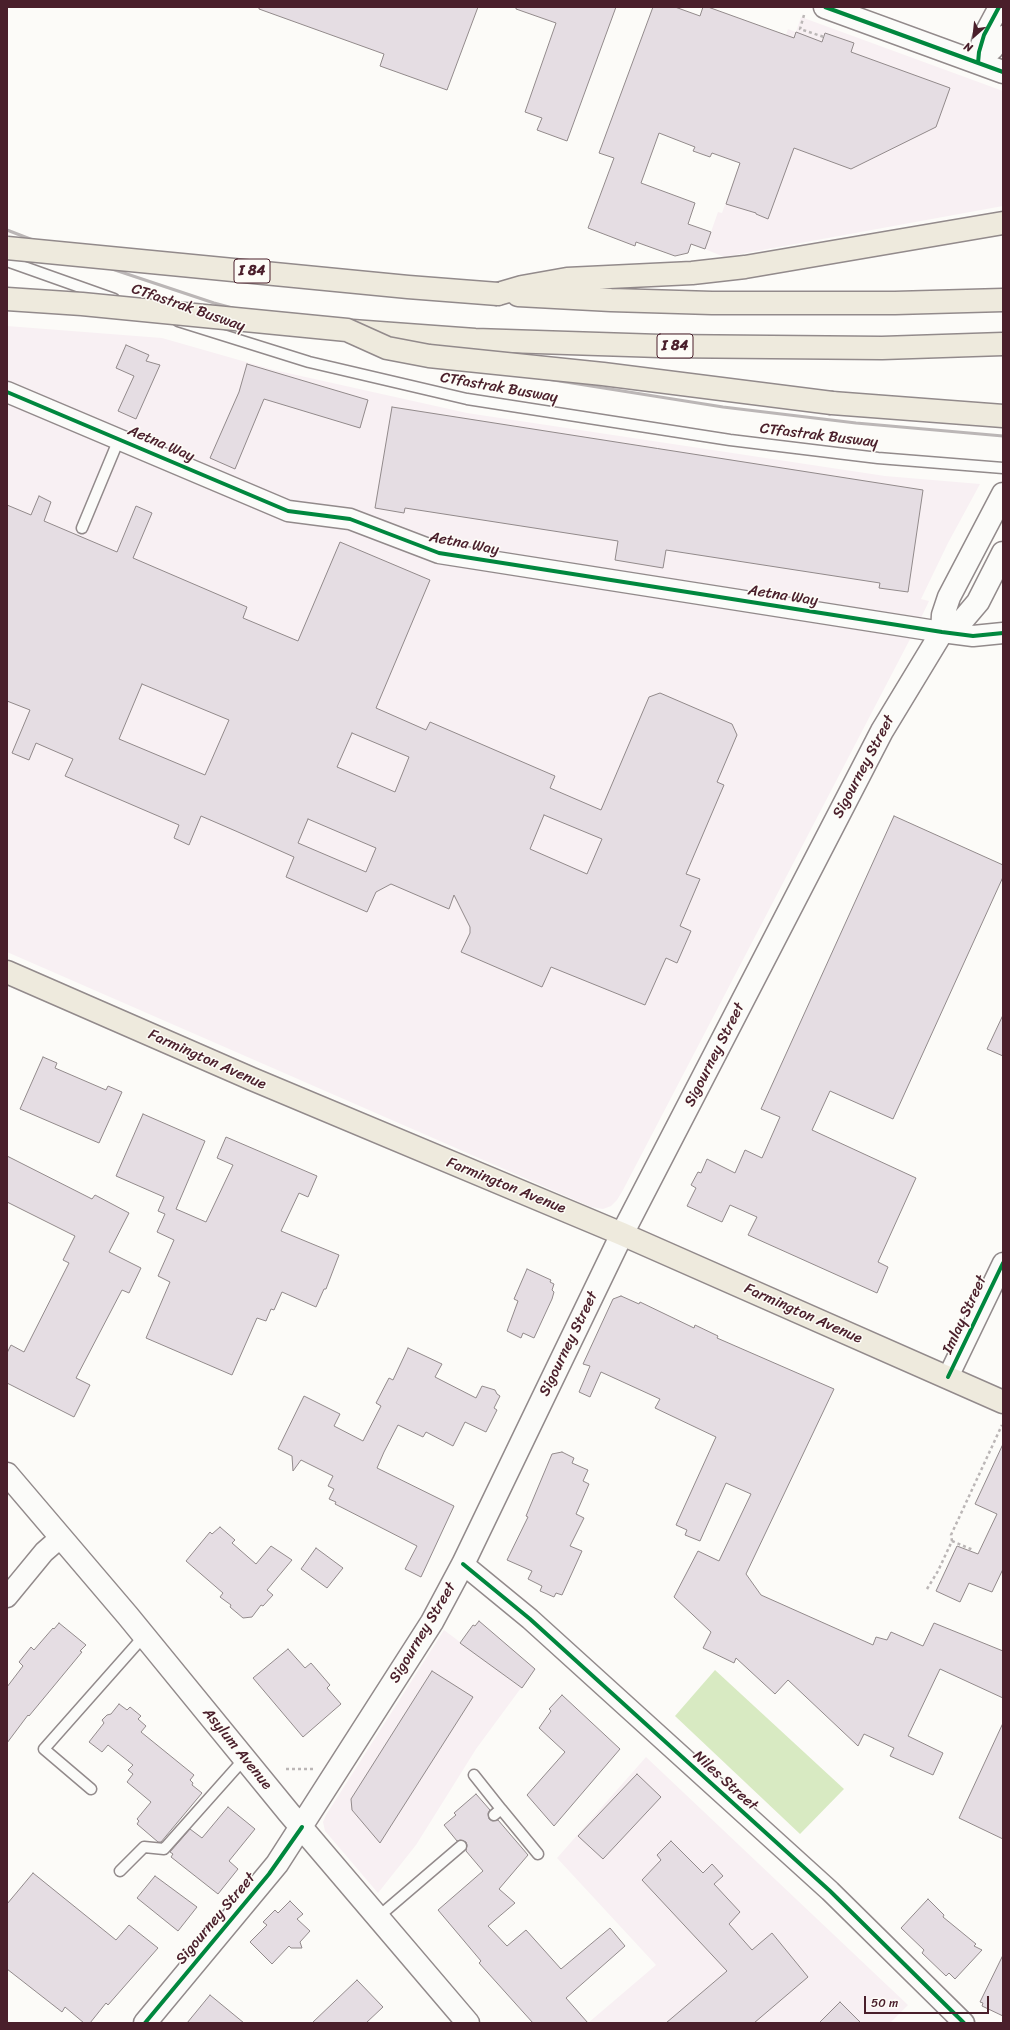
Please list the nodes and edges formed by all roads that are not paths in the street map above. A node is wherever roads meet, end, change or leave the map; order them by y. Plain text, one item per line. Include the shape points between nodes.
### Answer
1 (999, 7) edge
2 (835, 9) edge
3 (1003, 36) edge
4 (978, 63) junction
5 (1003, 72) edge
6 (1003, 223) edge
7 (7, 248) edge
8 (7, 261) edge
9 (498, 294) junction
10 (7, 299) edge
11 (1003, 300) edge
12 (347, 330) junction
13 (1003, 344) edge
14 (7, 392) edge
15 (1003, 416) edge
16 (119, 439) junction
17 (1003, 468) edge
18 (1003, 494) edge
19 (82, 528) dead end
20 (1003, 553) edge
21 (942, 632) junction
22 (1003, 633) edge
23 (7, 972) edge
24 (622, 1234) junction
25 (1003, 1263) edge
26 (948, 1377) junction
27 (1003, 1402) edge
28 (7, 1474) edge
29 (60, 1538) junction
30 (463, 1564) junction
31 (7, 1597) edge
32 (144, 1636) junction
33 (245, 1758) junction
34 (474, 1775) dead end
35 (91, 1789) dead end
36 (302, 1827) junction
37 (461, 1846) dead end
38 (538, 1854) dead end
39 (120, 1871) dead end
40 (378, 1917) junction
41 (145, 2023) edge
42 (468, 2023) edge
43 (964, 2023) edge

1 - 4 street via 984,35
2 - 4 main road
3 - 4 street
4 - 5 main road
6 - 9 main road via 745,267 692,273 567,279
7 - 9 main road, I 84, bridge
8 - 17 lane, CTfastrak Busway via 255,347 415,388 565,416 724,439 878,458
9 - 11 main road, I 84 via 719,303
10 - 12 main road, I 84, bridge via 95,305
12 - 13 main road, I 84 via 475,340 660,346 858,348
12 - 15 main road, bridge via 387,348 429,356 603,374 832,403
14 - 16 street, Aetna Way
16 - 19 lane
16 - 21 street, Aetna Way via 288,511 350,519 445,555
18 - 21 main road, Sigourney Street via 949,597 943,615
20 - 21 main road via 978,602 961,622
21 - 22 street, Aetna Way via 973,636
21 - 24 main road, Sigourney Street via 882,731
23 - 24 main road, Farmington Avenue via 252,1079
24 - 26 main road, Farmington Avenue
24 - 30 main road, Sigourney Street
25 - 26 street, Imlay Street
26 - 27 main road, Farmington Avenue
28 - 29 main road, Asylum Avenue
29 - 31 street via 44,1552
29 - 32 main road, Asylum Avenue
30 - 36 main road, Sigourney Street via 432,1622
30 - 43 street, Niles Street via 530,1619 830,1891
32 - 33 main road, Asylum Avenue
32 - 35 lane via 44,1749
33 - 36 main road, Asylum Avenue
33 - 39 lane via 164,1849 144,1847
34 - 38 lane via 498,1812
36 - 40 main road, Asylum Avenue
36 - 41 main road, Sigourney Street via 269,1874
37 - 40 lane
40 - 42 main road, Asylum Avenue

